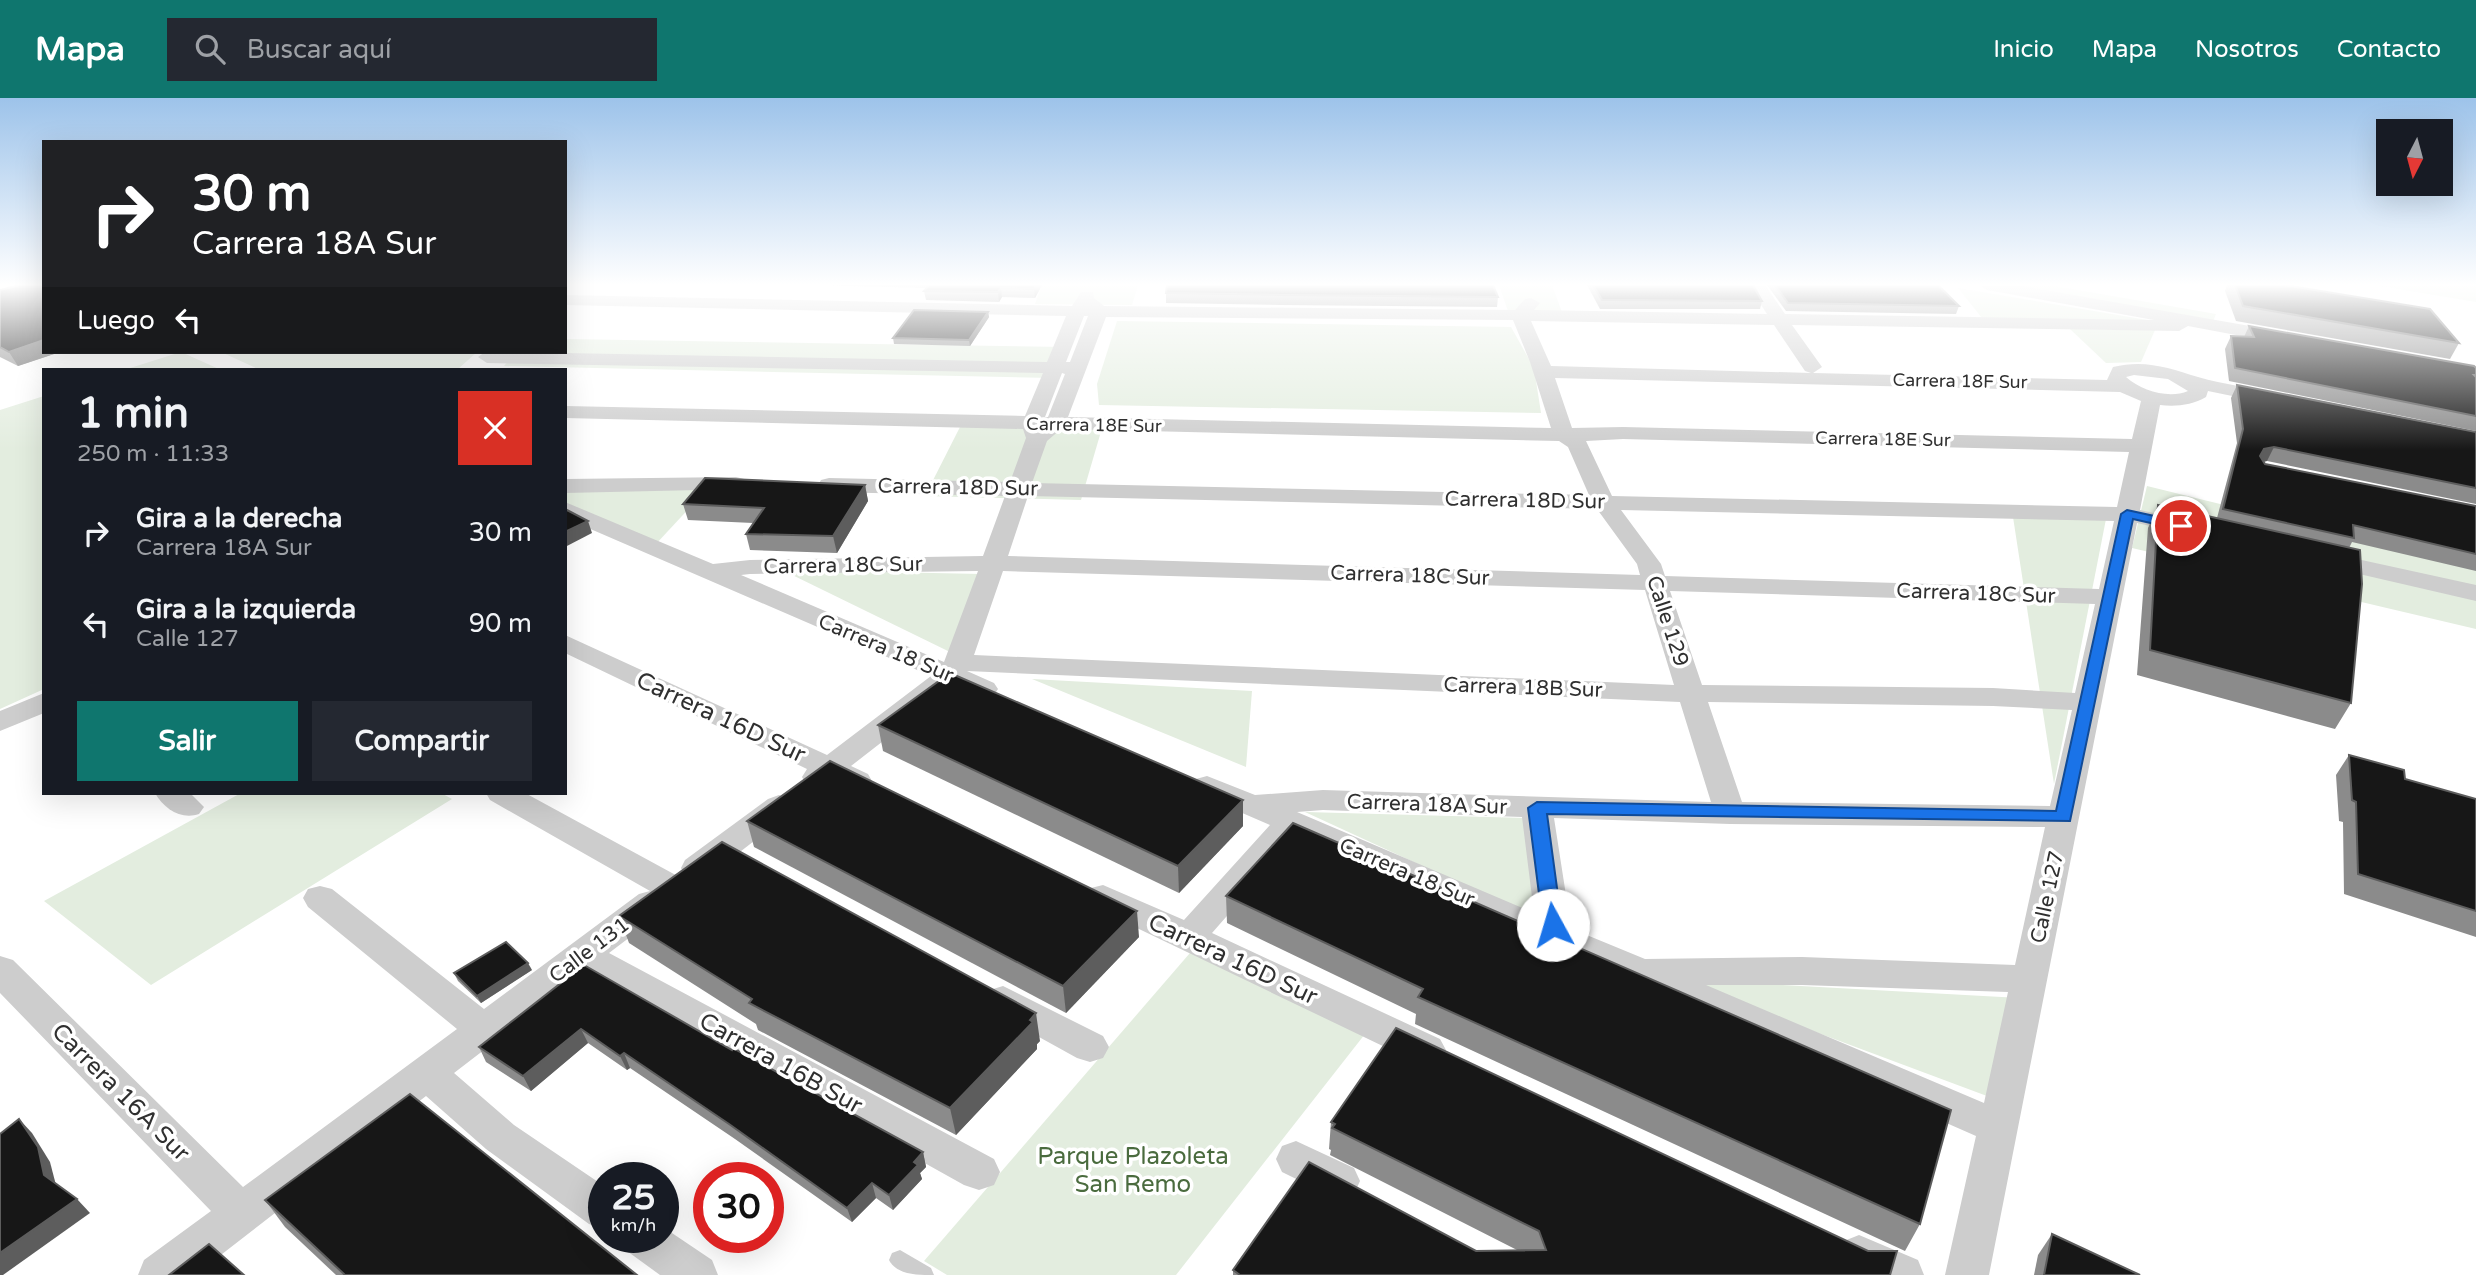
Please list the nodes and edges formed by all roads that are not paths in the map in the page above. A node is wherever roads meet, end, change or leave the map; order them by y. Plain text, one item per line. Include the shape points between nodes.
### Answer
1 (1069, 340) edge
2 (1082, 340) edge
3 (1540, 340) edge
4 (1793, 340) edge
5 (2173, 340) edge
6 (2291, 340) edge
7 (2305, 342) edge
8 (567, 347) edge
9 (483, 359) edge
10 (1056, 363) junction
11 (1079, 363) junction
12 (1551, 368) junction
13 (1812, 368) junction
14 (2158, 370) junction
15 (2122, 379) junction
16 (2195, 388) junction
17 (2152, 396) junction
18 (2289, 406) edge
19 (567, 412) edge
20 (1044, 423) junction
21 (1571, 433) junction
22 (2142, 446) junction
23 (757, 484) edge
24 (809, 485) edge
25 (567, 486) edge
26 (1019, 489) junction
27 (1604, 502) junction
28 (567, 510) edge
29 (2127, 514) junction
30 (2208, 532) edge
31 (2300, 553) edge
32 (993, 564) junction
33 (710, 571) junction
34 (1655, 582) junction
35 (2476, 593) edge
36 (2110, 597) junction
37 (567, 644) edge
38 (954, 669) junction
39 (1691, 694) junction
40 (1014, 702) edge
41 (2088, 702) junction
42 (42, 703) edge
43 (0, 723) edge
44 (829, 768) junction
45 (1177, 773) edge
46 (505, 795) edge
47 (892, 798) edge
48 (1252, 805) junction
49 (1537, 808) junction
50 (1730, 813) junction
51 (2064, 817) junction
52 (1291, 822) junction
53 (724, 848) junction
54 (760, 868) edge
55 (1077, 885) edge
56 (671, 888) junction
57 (320, 898) dead end
58 (1188, 938) junction
59 (1579, 946) junction
60 (582, 955) junction
61 (0, 970) edge
62 (2029, 979) junction
63 (980, 987) edge
64 (484, 1030) junction
65 (1090, 1047) dead end
66 (1454, 1063) edge
67 (427, 1073) junction
68 (1998, 1127) junction
69 (1296, 1158) dead end
70 (979, 1172) dead end
71 (1369, 1197) edge
72 (588, 1199) edge
73 (241, 1213) junction
74 (1827, 1240) edge
75 (665, 1253) edge
76 (900, 1260) dead end
77 (160, 1275) edge
78 (696, 1275) edge
79 (923, 1275) edge
80 (1902, 1275) edge
81 (1967, 1275) edge

1 - 10 street
2 - 11 street
3 - 12 street, Calle 129
4 - 13 street
5 - 14 street
6 - 7 street
8 - 10 street
9 - 10 street
10 - 11 street
10 - 20 street
11 - 20 street
12 - 13 street, Carrera 18F Sur
12 - 15 street, Carrera 18F Sur
12 - 21 street, Calle 129
13 - 15 street, Carrera 18F Sur via 2080,373
14 - 15 street via 2134,369
14 - 16 street
15 - 17 street
16 - 17 street via 2177,399
16 - 18 street
17 - 22 street, Calle 127
19 - 20 street, Carrera 18E Sur
20 - 21 street, Carrera 18E Sur
20 - 26 street
21 - 22 street, Carrera 18E Sur
21 - 27 street, Calle 129
22 - 29 street, Calle 127
23 - 25 street
24 - 26 street, Carrera 18D Sur
26 - 27 street, Carrera 18D Sur
26 - 32 street
27 - 29 street, Carrera 18D Sur
27 - 34 street, Calle 129 via 1649,564
28 - 33 street, Carrera 18 Sur
29 - 30 street, Carrera 18D Sur
29 - 36 street, Calle 127
31 - 35 street
32 - 33 street, Carrera 18C Sur
32 - 34 street, Carrera 18C Sur
32 - 38 street
33 - 38 street, Carrera 18 Sur
34 - 36 street, Carrera 18C Sur
34 - 39 street, Calle 129
36 - 41 street, Calle 127
37 - 44 street, Carrera 16D Sur
38 - 39 street, Carrera 18B Sur
38 - 40 street, Carrera 18 Sur
38 - 44 street, Calle 131
39 - 41 street, Carrera 18B Sur
39 - 50 street, Calle 129
41 - 51 street, Calle 127
42 - 43 street
44 - 47 street, Carrera 16D Sur
44 - 53 street, Calle 131
45 - 48 street, Carrera 18 Sur
46 - 56 street
48 - 49 street, Carrera 18A Sur via 1323,800
48 - 52 street, Carrera 18 Sur
49 - 50 street, Carrera 18A Sur
49 - 59 street via 1553,925
50 - 51 street, Carrera 18A Sur
51 - 62 street, Calle 127
52 - 58 street
52 - 59 street, Carrera 18 Sur
53 - 54 street
53 - 56 street, Calle 131
55 - 58 street, Carrera 16D Sur
56 - 60 street, Calle 131
57 - 64 street
58 - 66 street, Carrera 16D Sur
59 - 62 street, Carrera 18 Sur via 1648,972 1802,971
59 - 68 street, Carrera 18 Sur
60 - 64 street, Calle 131
60 - 70 street, Carrera 16B Sur
61 - 73 street, Carrera 16A Sur
62 - 68 street, Calle 127
63 - 65 street
64 - 67 street, Calle 131
67 - 72 street via 500,1137
67 - 73 street, Calle 131
68 - 81 street, Calle 127
69 - 71 street
73 - 77 street, Calle 131
74 - 80 street
75 - 78 street
76 - 79 lane

